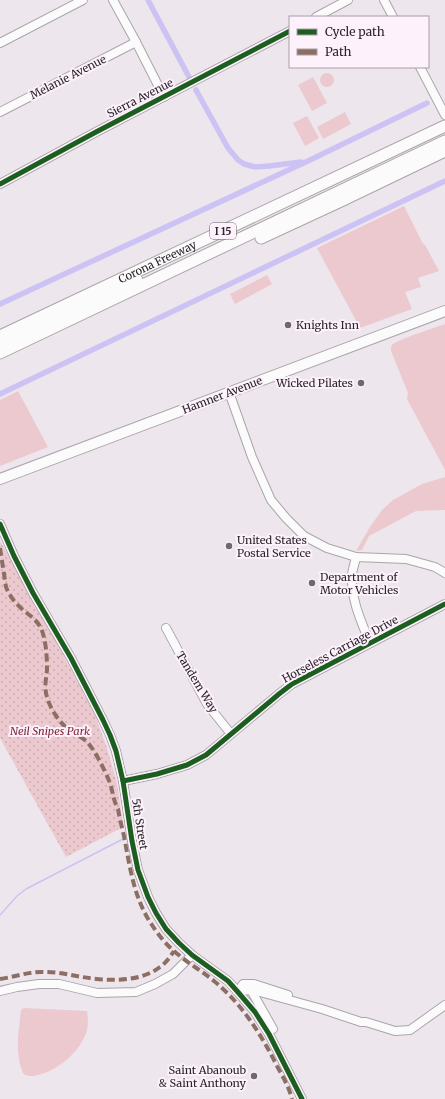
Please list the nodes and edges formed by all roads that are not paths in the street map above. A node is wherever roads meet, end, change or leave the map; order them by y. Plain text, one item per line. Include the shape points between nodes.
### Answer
1 (83, 0) edge
2 (113, 0) edge
3 (348, 0) edge
4 (384, 0) edge
5 (318, 16) edge
6 (392, 16) edge
7 (289, 32) edge
8 (136, 42) junction
9 (0, 43) edge
10 (420, 68) edge
11 (164, 97) junction
12 (442, 109) edge
13 (0, 112) edge
14 (445, 126) edge
15 (445, 134) edge
16 (445, 141) edge
17 (445, 151) edge
18 (0, 184) edge
19 (235, 226) junction
20 (244, 245) junction
21 (194, 257) junction
22 (445, 311) edge
23 (0, 336) edge
24 (0, 345) edge
25 (0, 353) edge
26 (0, 361) edge
27 (229, 392) junction
28 (0, 479) edge
29 (0, 524) edge
30 (356, 557) junction
31 (445, 573) edge
32 (445, 604) edge
33 (166, 628) dead end
34 (370, 643) junction
35 (231, 734) junction
36 (123, 782) junction
37 (192, 955) junction
38 (237, 990) junction
39 (251, 990) junction
40 (0, 991) edge
41 (445, 1005) edge
42 (366, 1022) junction
43 (273, 1042) junction
44 (302, 1099) edge

1 - 9 street
2 - 8 street
3 - 5 street
4 - 6 street
7 - 11 street, Sierra Avenue
8 - 11 street
8 - 13 street, Melanie Avenue
10 - 12 street
11 - 18 street, Sierra Avenue
14 - 19 highway, Corona Freeway / I 15
15 - 21 highway
16 - 21 highway
17 - 20 highway, Corona Freeway / I 15
19 - 21 highway
19 - 23 highway, Corona Freeway / I 15
20 - 21 highway, I 15
20 - 26 highway, Corona Freeway / I 15
21 - 24 highway
21 - 25 highway
22 - 27 main road, Hamner Avenue
27 - 28 main road, Hamner Avenue
27 - 30 street via 252,457 271,500 304,536 327,548
29 - 36 street, 5th Street via 17,563 104,720 116,751
30 - 31 street via 406,559 435,567
30 - 34 street via 352,574 353,595
32 - 34 street, Horseless Carriage Drive
33 - 35 street, Tandem Way via 207,704
34 - 35 street, Horseless Carriage Drive via 292,684
35 - 36 street, Horseless Carriage Drive via 187,765
36 - 37 street, 5th Street via 132,841 143,883 166,929
37 - 38 street, 5th Street
37 - 40 street via 173,974 136,992 97,993 59,984 39,984
38 - 39 street
38 - 42 street via 243,984 254,984 362,1018
38 - 43 street, 5th Street via 255,1012
39 - 42 street
39 - 43 street via 274,1032
41 - 42 street via 410,1030 395,1031
43 - 44 street, 5th Street

